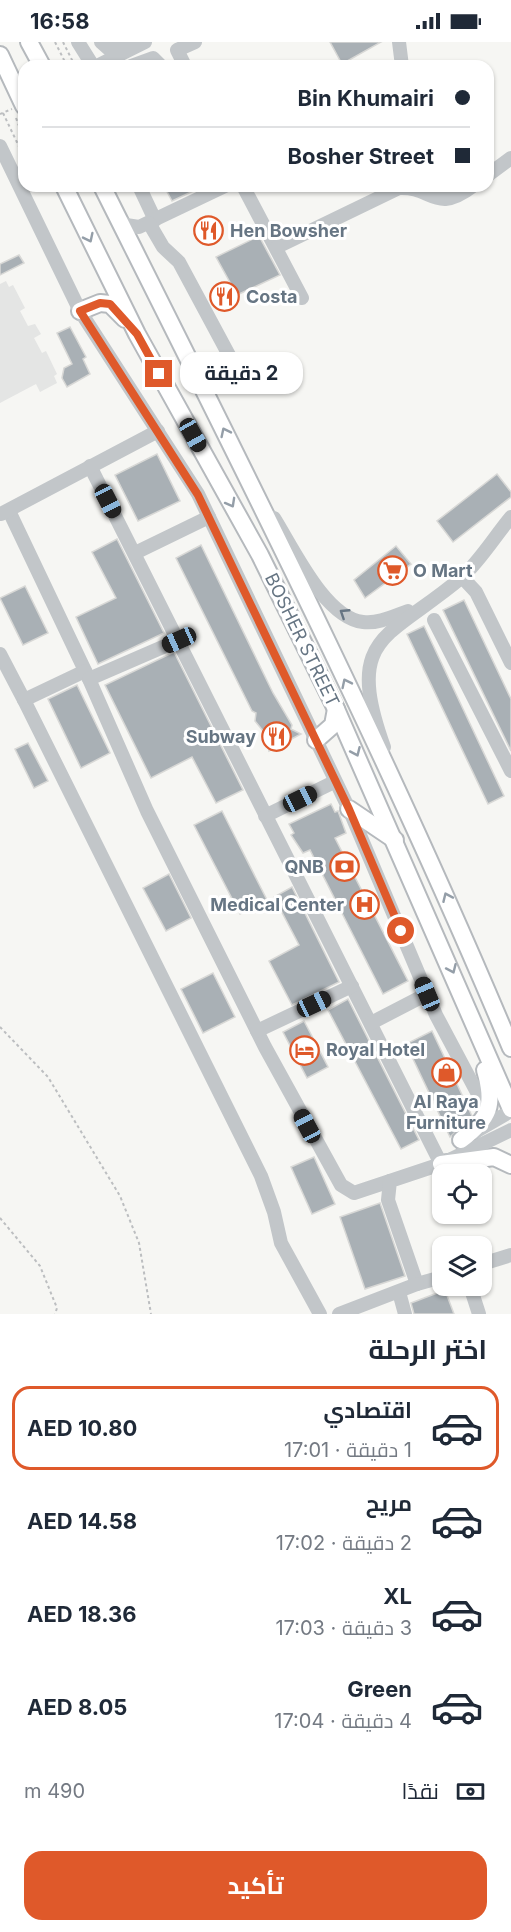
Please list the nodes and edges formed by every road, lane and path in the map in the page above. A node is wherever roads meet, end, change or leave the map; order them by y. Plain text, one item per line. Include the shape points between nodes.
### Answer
1 (30, 42) edge
2 (55, 42) edge
3 (63, 42) edge
4 (78, 42) edge
5 (101, 42) edge
6 (127, 42) edge
7 (145, 42) edge
8 (399, 42) edge
9 (184, 44) edge
10 (0, 55) edge
11 (39, 60) edge
12 (64, 60) edge
13 (72, 60) edge
14 (91, 60) edge
15 (108, 60) edge
16 (185, 60) edge
17 (401, 60) edge
18 (18, 109) edge
19 (3, 112) dead end
20 (18, 144) edge
21 (0, 146) edge
22 (511, 158) edge
23 (494, 171) edge
24 (18, 183) edge
25 (22, 192) edge
26 (66, 192) edge
27 (105, 192) edge
28 (140, 192) edge
29 (213, 192) edge
30 (246, 192) edge
31 (391, 192) edge
32 (418, 192) edge
33 (466, 192) edge
34 (118, 219) junction
35 (148, 224) junction
36 (277, 247) junction
37 (136, 255) junction
38 (302, 298) dead end
39 (80, 311) junction
40 (137, 334) junction
41 (230, 357) dead end
42 (158, 431) junction
43 (90, 466) junction
44 (243, 468) junction
45 (4, 513) edge
46 (209, 517) junction
47 (511, 517) edge
48 (135, 553) junction
49 (462, 577) junction
50 (419, 607) junction
51 (434, 620) dead end
52 (179, 640) junction
53 (0, 654) edge
54 (511, 663) edge
55 (87, 675) junction
56 (24, 700) junction
57 (336, 709) junction
58 (316, 740) junction
59 (511, 771) edge
60 (334, 782) junction
61 (405, 804) junction
62 (349, 809) junction
63 (265, 816) junction
64 (396, 840) junction
65 (462, 931) junction
66 (352, 986) junction
67 (427, 994) junction
68 (511, 1022) edge
69 (370, 1023) junction
70 (0, 1027) edge
71 (478, 1029) junction
72 (257, 1031) junction
73 (511, 1048) edge
74 (511, 1110) edge
75 (488, 1113) junction
76 (511, 1130) edge
77 (461, 1140) junction
78 (441, 1164) junction
79 (511, 1165) edge
80 (432, 1167) edge
81 (390, 1181) junction
82 (0, 1218) edge
83 (511, 1255) edge
84 (492, 1261) edge
85 (432, 1280) edge
86 (417, 1284) junction
87 (399, 1292) junction
88 (473, 1296) edge
89 (55, 1314) edge
90 (151, 1314) edge
91 (320, 1314) edge
92 (339, 1314) edge
93 (405, 1314) edge
94 (479, 1314) edge

1 - 11 main road
2 - 12 path
3 - 13 path
4 - 14 street
5 - 6 street via 110,50
7 - 15 street
8 - 17 street
9 - 16 street
10 - 18 main road
19 - 20 path
21 - 24 street
22 - 23 street
25 - 39 street
26 -> 40 main road, BOSHER STREET
27 - 34 main road, BOSHER STREET
28 - 35 street
29 - 35 street
30 - 36 street
31 - 36 street
32 - 33 street via 452,199
34 - 35 street via 126,225
34 - 37 main road, BOSHER STREET
35 - 37 street via 133,240
35 - 41 street via 163,248 179,262
36 - 38 street
44 -> 37 main road, BOSHER STREET
39 - 40 main road via 100,303 110,304
39 - 42 street
40 -> 57 main road, BOSHER STREET via 260,555
42 - 43 street
42 - 46 street
43 - 45 street
43 - 48 street
50 -> 44 street via 379,621 363,622 349,618 327,602
61 -> 44 main road, BOSHER STREET
45 - 55 street
46 - 48 street
46 - 58 street
47 - 49 street
48 - 52 street
49 - 50 street
49 - 54 street via 476,592
50 - 61 street via 382,639 371,662 368,683 371,709
51 - 59 street
52 - 55 street
52 - 63 street
53 - 56 street
55 - 56 street
55 - 72 street via 147,811
56 - 91 street via 257,1167 281,1243
57 - 58 main road via 333,725
57 -> 64 main road, BOSHER STREET
58 - 60 street
60 - 62 street
60 - 63 street
65 -> 61 main road, BOSHER STREET
62 - 64 main road
62 - 67 street
63 - 66 street
64 -> 71 main road, BOSHER STREET
65 - 68 main road
65 - 73 main road, BOSHER STREET
66 - 69 street
66 - 72 street
67 - 69 street
67 - 75 street
69 - 78 street
70 - 90 path via 48,1077 120,1196 139,1243
71 - 74 main road, BOSHER STREET
71 - 75 main road via 476,1046 490,1089
72 - 81 street via 341,1185 354,1193
74 - 77 street
75 - 77 main road
76 - 78 street
77 - 78 street
78 - 79 main road via 494,1157
80 - 81 street
81 - 86 street via 388,1200
82 - 89 path via 40,1266 57,1308
83 - 84 street
85 - 86 street
86 - 87 street
87 - 92 street
87 - 93 street
88 - 94 street

